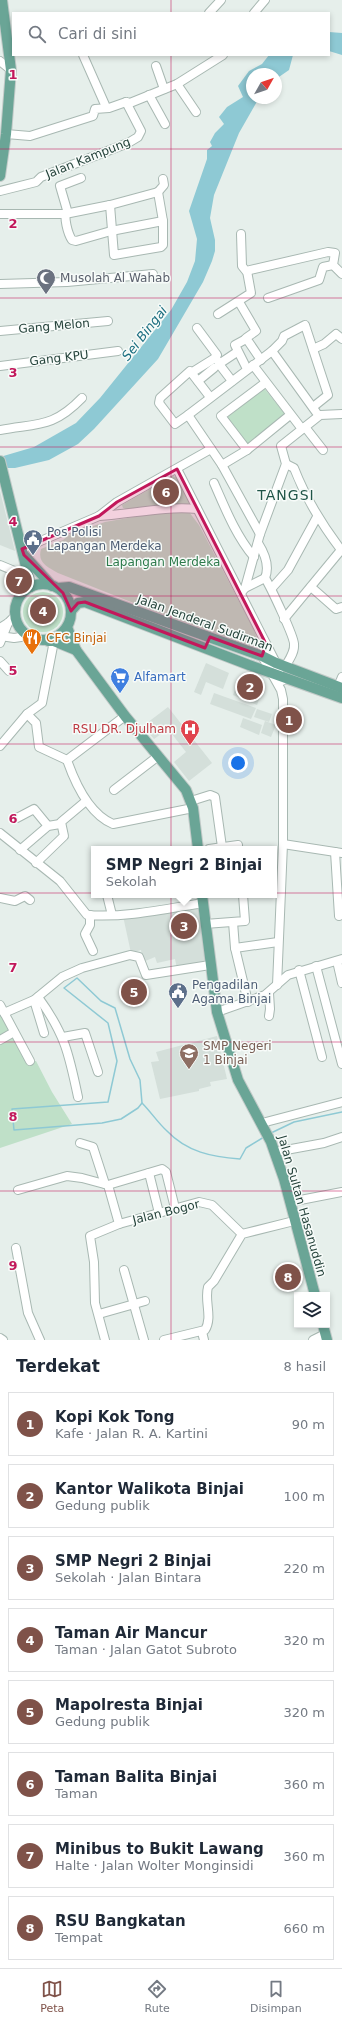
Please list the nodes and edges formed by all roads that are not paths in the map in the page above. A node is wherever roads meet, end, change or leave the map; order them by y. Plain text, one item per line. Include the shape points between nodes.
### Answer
1 (2, 0) edge
2 (221, 0) edge
3 (265, 0) edge
4 (210, 12) edge
5 (255, 12) edge
6 (83, 56) edge
7 (221, 56) edge
8 (0, 61) edge
9 (156, 66) dead end
10 (11, 70) junction
11 (177, 84) junction
12 (164, 89) junction
13 (149, 95) junction
14 (126, 102) junction
15 (106, 107) junction
16 (196, 112) dead end
17 (165, 124) dead end
18 (6, 134) junction
19 (0, 176) edge
20 (81, 178) dead end
21 (163, 179) dead end
22 (0, 191) edge
23 (158, 192) junction
24 (110, 205) junction
25 (0, 214) edge
26 (65, 214) junction
27 (163, 221) junction
28 (111, 230) junction
29 (241, 234) dead end
30 (333, 265) junction
31 (247, 271) junction
32 (153, 274) dead end
33 (342, 274) edge
34 (0, 284) edge
35 (268, 298) dead end
36 (239, 302) junction
37 (218, 314) dead end
38 (108, 321) dead end
39 (197, 328) dead end
40 (0, 331) edge
41 (246, 338) junction
42 (342, 339) edge
43 (313, 349) junction
44 (118, 351) dead end
45 (272, 351) junction
46 (237, 352) junction
47 (260, 360) junction
48 (216, 363) junction
49 (0, 366) edge
50 (250, 367) junction
51 (191, 373) junction
52 (198, 381) junction
53 (232, 381) junction
54 (265, 383) junction
55 (210, 397) junction
56 (82, 398) dead end
57 (313, 407) junction
58 (342, 414) edge
59 (290, 415) junction
60 (188, 416) junction
61 (320, 416) junction
62 (304, 428) junction
63 (0, 430) edge
64 (211, 449) junction
65 (247, 450) junction
66 (323, 450) dead end
67 (0, 461) edge
68 (286, 464) junction
69 (222, 465) junction
70 (177, 469) junction
71 (214, 483) dead end
72 (197, 509) junction
73 (99, 516) junction
74 (318, 517) junction
75 (260, 534) junction
76 (258, 544) junction
77 (342, 551) edge
78 (23, 552) junction
79 (254, 557) junction
80 (0, 566) edge
81 (265, 578) junction
82 (30, 582) junction
83 (55, 587) junction
84 (311, 587) junction
85 (272, 588) junction
86 (243, 590) junction
87 (342, 607) edge
88 (71, 611) junction
89 (284, 619) junction
90 (12, 620) junction
91 (67, 627) junction
92 (0, 628) edge
93 (28, 636) junction
94 (210, 637) junction
95 (1, 639) edge
96 (49, 641) junction
97 (266, 644) junction
98 (205, 648) junction
99 (76, 650) junction
100 (262, 656) junction
101 (0, 661) edge
102 (281, 669) junction
103 (9, 671) dead end
104 (270, 672) junction
105 (341, 684) edge
106 (280, 690) junction
107 (342, 698) edge
108 (27, 714) junction
109 (125, 716) junction
110 (0, 746) edge
111 (157, 757) junction
112 (67, 760) junction
113 (114, 790) dead end
114 (86, 801) junction
115 (192, 804) junction
116 (17, 818) dead end
117 (60, 824) junction
118 (48, 826) junction
119 (0, 833) edge
120 (283, 844) junction
121 (198, 846) edge
122 (222, 846) edge
123 (20, 850) junction
124 (338, 852) edge
125 (36, 863) junction
126 (108, 898) edge
127 (243, 898) edge
128 (3, 899) edge
129 (202, 899) edge
130 (30, 900) dead end
131 (90, 915) junction
132 (112, 915) junction
133 (339, 916) dead end
134 (233, 922) junction
135 (205, 924) junction
136 (278, 942) junction
137 (235, 948) junction
138 (93, 951) dead end
139 (339, 960) edge
140 (210, 965) junction
141 (316, 966) junction
142 (299, 970) junction
143 (342, 983) edge
144 (277, 985) junction
145 (269, 993) junction
146 (36, 998) junction
147 (248, 1002) junction
148 (0, 1005) edge
149 (217, 1012) junction
150 (4, 1013) junction
151 (269, 1016) dead end
152 (14, 1032) junction
153 (44, 1033) dead end
154 (63, 1036) junction
155 (0, 1040) edge
156 (322, 1057) dead end
157 (30, 1061) dead end
158 (342, 1064) edge
159 (98, 1072) dead end
160 (78, 1098) dead end
161 (342, 1102) edge
162 (263, 1125) junction
163 (342, 1137) edge
164 (80, 1143) dead end
165 (273, 1147) junction
166 (148, 1173) junction
167 (107, 1184) junction
168 (18, 1190) dead end
169 (342, 1192) edge
170 (290, 1202) junction
171 (175, 1208) junction
172 (159, 1214) junction
173 (294, 1221) junction
174 (119, 1224) junction
175 (242, 1234) junction
176 (16, 1248) dead end
177 (124, 1270) dead end
178 (314, 1292) edge
179 (145, 1301) dead end
180 (134, 1304) junction
181 (99, 1314) junction
182 (325, 1333) edge
183 (203, 1336) edge
184 (0, 1338) edge
185 (3, 1340) edge
186 (40, 1340) edge
187 (105, 1340) edge
188 (144, 1340) edge
189 (164, 1340) edge
190 (313, 1340) edge

1 - 10 main road
2 - 4 street
3 - 5 street
6 - 15 street
7 - 11 street
8 - 10 street
9 - 12 street
10 - 18 main road
11 - 12 street
11 - 16 street
12 - 13 street
13 - 14 street via 130,103
13 - 17 street
14 - 15 street
14 - 22 street, Jalan Kampung via 141,131 138,137 41,177 36,182
15 - 18 street via 94,109 93,116 30,136
18 - 19 main road
20 - 26 street via 60,186 67,210
21 - 23 street via 164,184
23 - 24 street
23 - 27 street
24 - 26 street
24 - 28 street
25 - 26 street
26 - 28 street via 70,236 74,240
27 - 28 street
27 - 28 street via 162,246 114,256
29 - 31 street via 242,266
30 - 31 street via 335,253 328,252
30 - 33 street
30 - 35 street via 322,268 319,280
31 - 36 street via 251,293
32 - 34 street via 67,282
36 - 37 street
36 - 41 street via 256,331
38 - 40 street, Gang Melon
39 - 48 street via 217,355
41 - 46 street via 235,345
41 - 47 street
42 - 43 street via 336,334
43 - 45 street via 305,325 284,336
43 - 57 street via 328,395
44 - 49 street, Gang KPU
45 - 47 street
45 - 57 street
46 - 48 street
46 - 50 street
47 - 50 street
48 - 51 street
48 - 52 street
48 - 53 street
50 - 53 street
50 - 54 street
51 - 52 street
51 - 60 street via 190,371 160,398 159,403 175,424
52 - 55 street
53 - 55 street
54 - 59 street
54 - 65 street via 221,416
55 - 60 street
56 - 63 street via 60,418
57 - 61 street
58 - 61 street
59 - 62 street
59 - 65 street
60 - 64 street
61 - 62 street
62 - 66 street
62 - 68 street via 280,446
64 - 69 street
64 - 70 street
65 - 69 street
67 - 78 main road
68 - 74 street via 294,468 304,493
68 - 75 street
69 - 75 street
70 - 72 street
70 - 73 street via 117,502
71 - 79 street
72 - 73 street via 173,507 125,515
72 - 86 street
73 - 78 street
74 - 77 street
74 - 85 street via 288,570
75 - 76 street
76 - 79 street
76 - 81 street via 267,563 268,572
77 - 84 street
78 - 82 main road
78 - 83 main road
79 - 86 street
80 - 82 street
81 - 85 street
81 - 86 street
82 - 83 main road
82 - 90 main road via 17,602
83 - 88 main road via 68,601
83 - 94 main road, Jalan Jenderal Sudirman via 69,587
84 - 87 street via 336,609
84 - 89 street
85 - 89 street
86 - 97 street
88 - 91 main road
88 - 98 main road, Jalan Jenderal Sudirman via 78,603 85,602
89 - 102 street via 294,643 293,654
90 - 92 street
90 - 93 main road
90 - 95 street
91 - 96 main road
91 - 99 main road
93 - 95 street
93 - 96 main road
94 - 98 main road
94 - 100 main road, Jalan Jenderal Sudirman
96 - 99 main road
96 - 108 street via 43,702
97 - 100 street
97 - 102 street
98 - 104 main road, Jalan Jenderal Sudirman
99 - 109 main road
100 - 102 main road, Jalan Jenderal Sudirman
100 - 104 street
101 - 103 street
102 - 104 main road, Jalan Jenderal Sudirman
102 - 105 main road, Jalan Jenderal Sudirman
102 - 106 street
102 - 107 main road, Jalan Jenderal Sudirman
104 - 106 street
106 - 120 street via 283,699
108 - 110 street
108 - 112 street via 36,723 39,747
109 - 111 main road
109 - 112 street
111 - 113 street
111 - 115 main road via 186,790
112 - 114 street via 74,783
114 - 115 street via 106,821 113,824
114 - 117 street
115 - 121 main road
115 - 122 street via 210,795 215,797
116 - 118 street via 34,809
117 - 118 street
117 - 125 street via 64,836
118 - 123 street
119 - 123 street
120 - 124 street
120 - 136 street
123 - 125 street
124 - 133 street
125 - 131 street via 60,881 87,915
126 - 132 street
127 - 134 street via 245,921
128 - 130 street via 16,901 25,896
129 - 132 street via 146,912
129 - 135 main road, Jalan Sultan Hasanuddin
131 - 132 street
131 - 138 street via 90,924 85,934
134 - 135 street
134 - 137 street
135 - 140 main road, Jalan Sultan Hasanuddin
136 - 137 street
136 - 144 street
137 - 147 street
139 - 141 street
139 - 143 street
140 - 146 street via 146,976 139,957 130,955 82,968 62,977
140 - 149 main road, Jalan Sultan Hasanuddin
141 - 142 street
141 - 158 street
142 - 144 street via 288,975
142 - 156 street
144 - 145 street
145 - 147 street
145 - 151 street
146 - 150 street
146 - 153 street
146 - 154 street via 52,1016
147 - 149 street
148 - 150 street
149 - 162 main road, Jalan Sultan Hasanuddin via 238,1080
150 - 152 street
152 - 155 street
152 - 157 street
154 - 159 street via 85,1033
154 - 160 street
161 - 162 street
162 - 165 main road, Jalan Sultan Hasanuddin
163 - 165 street via 324,1143
164 - 167 street, Jalan Bogor via 93,1147
165 - 170 main road, Jalan Sultan Hasanuddin
166 - 167 street
166 - 171 street via 164,1170
166 - 172 street
167 - 168 street via 67,1176
167 - 174 street, Jalan Bogor
169 - 170 street
170 - 173 main road, Jalan Sultan Hasanuddin
171 - 172 street, Jalan Bogor
171 - 175 street, Jalan Bogor via 199,1202 207,1203 216,1208
172 - 174 street, Jalan Bogor
173 - 175 street
173 - 178 main road, Jalan Sultan Hasanuddin
174 - 181 street via 90,1236 94,1262 94,1297
175 - 183 street via 219,1274 208,1287 206,1304 209,1322
176 - 186 street via 28,1313
177 - 180 street
179 - 180 street
180 - 181 street
180 - 188 street
181 - 187 street
182 - 190 street
183 - 189 street
184 - 185 street

